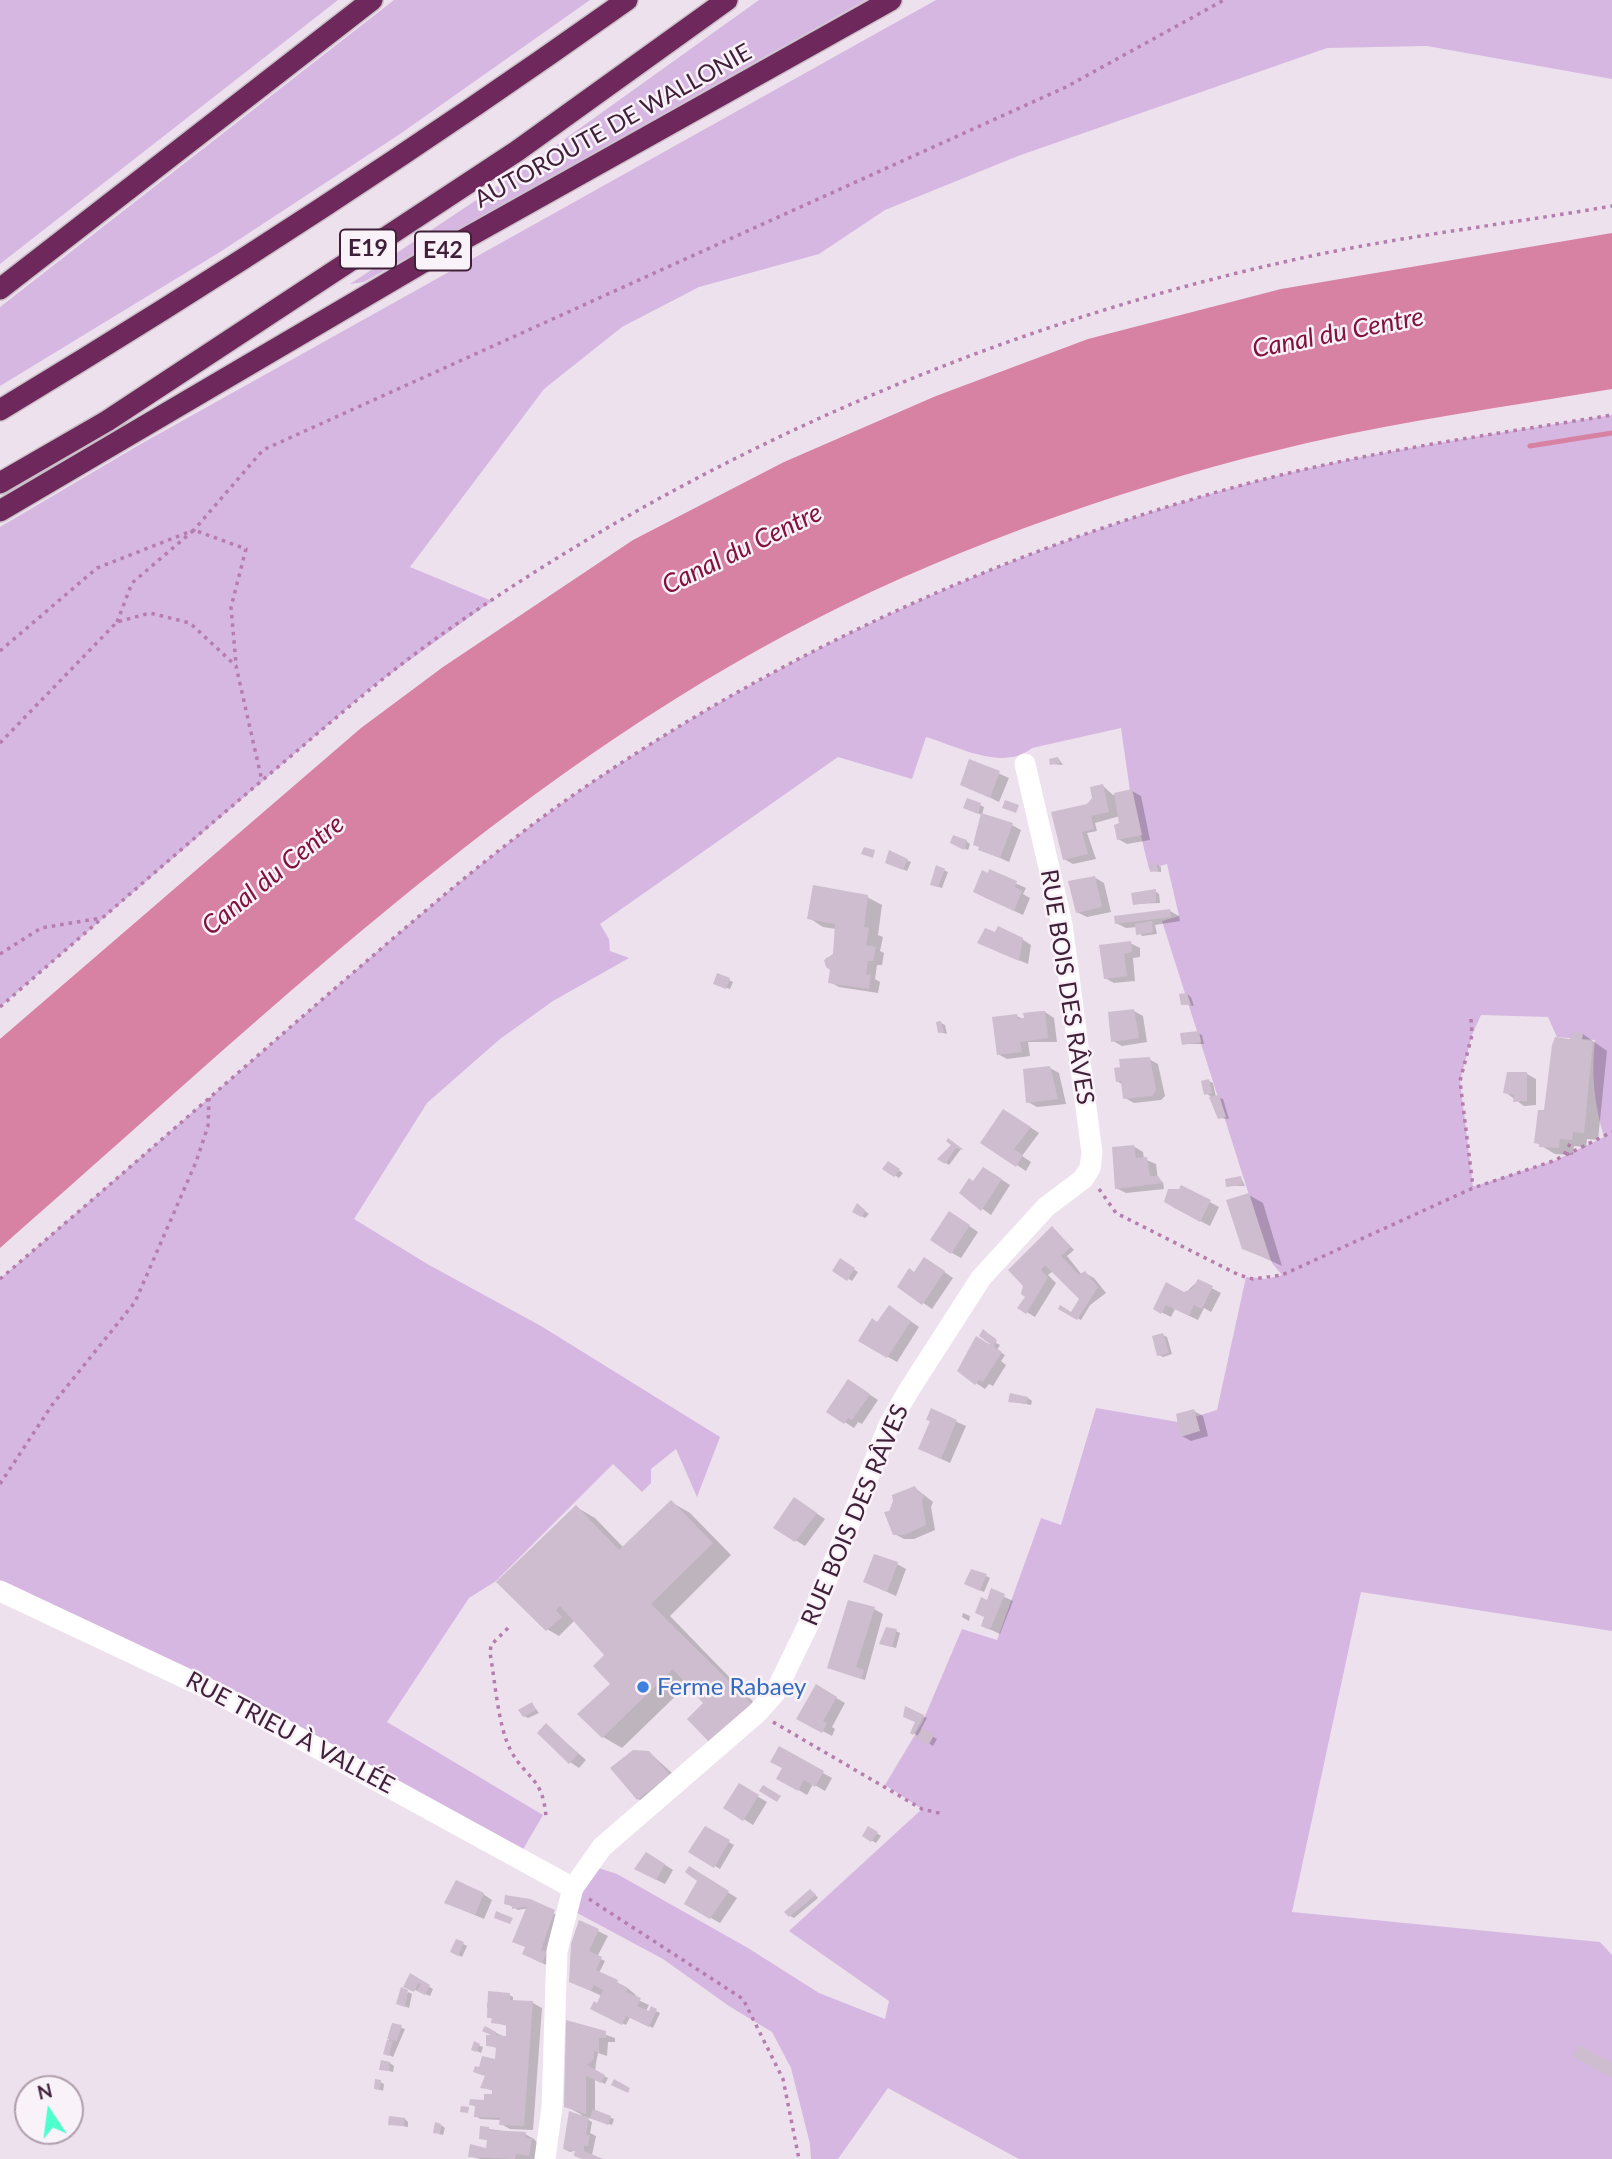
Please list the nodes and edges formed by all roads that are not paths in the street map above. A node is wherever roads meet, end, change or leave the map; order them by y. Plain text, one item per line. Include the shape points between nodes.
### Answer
1 (372, 0) edge
2 (627, 0) edge
3 (727, 0) edge
4 (891, 0) edge
5 (0, 289) edge
6 (0, 411) edge
7 (0, 483) edge
8 (0, 511) edge
9 (1025, 765) dead end
10 (0, 1591) edge
11 (573, 1888) junction
12 (545, 2159) edge

1 - 5 highway
2 - 6 highway, E19 via 284,235
3 - 7 highway, E19 via 517,151 107,421
4 - 8 highway, AUTOROUTE DE WALLONIE / E42 via 427,260
9 - 11 street, RUE BOIS DES RÂVES via 1062,923 1092,1153 1090,1168 1083,1179 1046,1207 981,1278 907,1393 775,1693 602,1847
10 - 11 street, RUE TRIEU À VALLÉE via 217,1693
11 - 12 street, RUE BOIS DES RÂVES via 557,1951 552,2107

